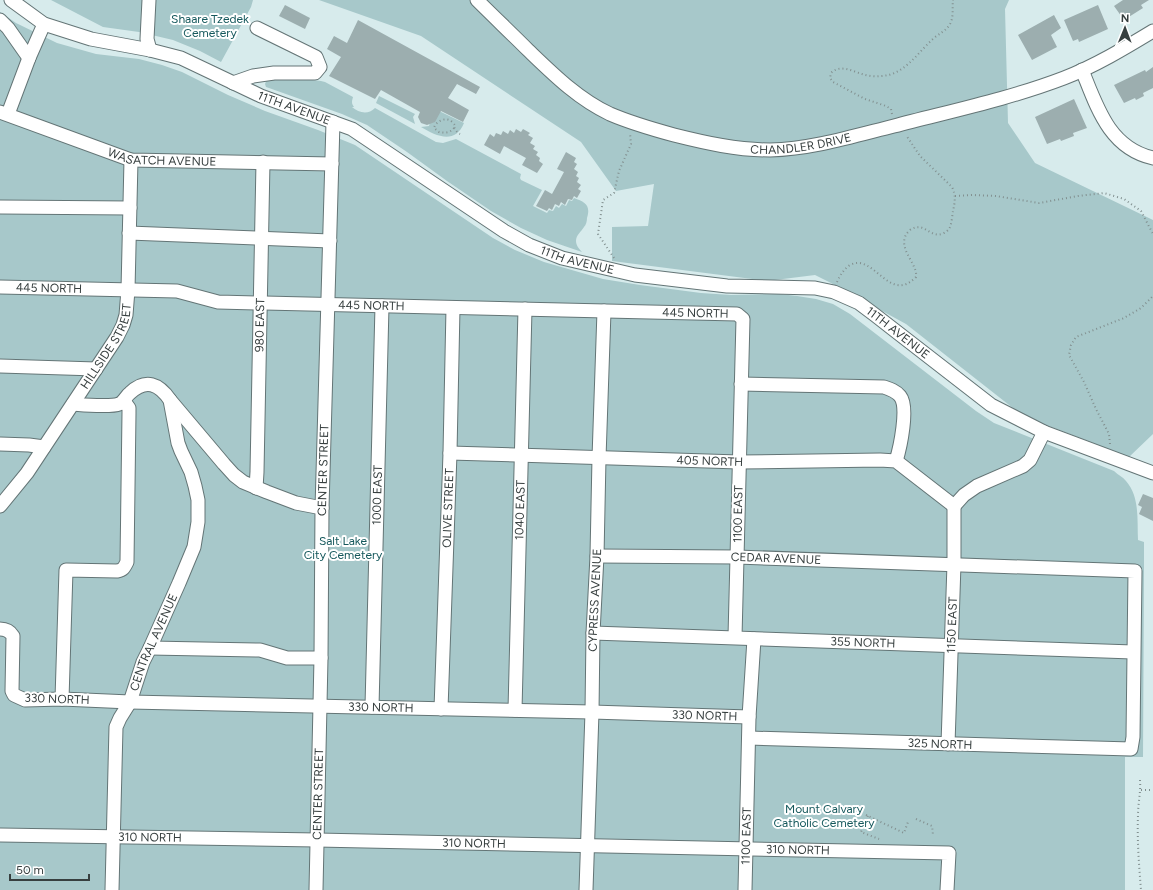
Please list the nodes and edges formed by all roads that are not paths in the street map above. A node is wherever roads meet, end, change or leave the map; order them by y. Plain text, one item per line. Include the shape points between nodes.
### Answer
1 (11, 0) edge
2 (477, 0) edge
3 (151, 2) edge
4 (0, 20) edge
5 (44, 24) junction
6 (257, 28) dead end
7 (1153, 31) edge
8 (150, 50) junction
9 (29, 58) junction
10 (1082, 70) junction
11 (233, 83) junction
12 (4, 113) edge
13 (333, 122) junction
14 (1153, 158) edge
15 (131, 160) junction
16 (263, 162) junction
17 (332, 164) junction
18 (0, 207) edge
19 (130, 208) junction
20 (130, 233) junction
21 (262, 238) junction
22 (330, 241) junction
23 (0, 287) edge
24 (128, 290) junction
25 (260, 303) junction
26 (329, 305) junction
27 (382, 306) junction
28 (453, 308) junction
29 (525, 309) junction
30 (604, 311) junction
31 (743, 319) joint
32 (0, 366) edge
33 (96, 369) junction
34 (741, 384) junction
35 (170, 400) junction
36 (124, 401) junction
37 (73, 404) junction
38 (1044, 432) junction
39 (0, 444) edge
40 (44, 447) junction
41 (450, 453) junction
42 (522, 456) junction
43 (599, 458) junction
44 (896, 461) junction
45 (739, 462) junction
46 (1153, 473) edge
47 (256, 488) junction
48 (0, 506) edge
49 (954, 506) junction
50 (322, 508) junction
51 (598, 556) junction
52 (737, 557) junction
53 (954, 564) junction
54 (5, 630) edge
55 (593, 633) junction
56 (735, 637) junction
57 (754, 639) junction
58 (951, 646) junction
59 (150, 648) junction
60 (1133, 652) junction
61 (321, 658) junction
62 (62, 699) junction
63 (130, 702) junction
64 (320, 706) junction
65 (372, 707) junction
66 (441, 709) junction
67 (515, 710) junction
68 (592, 712) junction
69 (749, 717) junction
70 (749, 738) junction
71 (948, 744) junction
72 (0, 835) edge
73 (113, 837) junction
74 (317, 840) junction
75 (588, 846) junction
76 (747, 849) junction
77 (112, 890) edge
78 (316, 890) edge
79 (586, 890) edge
80 (745, 890) edge
81 (947, 890) edge

1 - 5 street, 11TH AVENUE
2 - 10 street, CHANDLER DRIVE via 570,89 609,114 647,128 730,148 786,149 828,142 987,102
3 - 8 street via 148,39
4 - 9 street
5 - 8 street, 11TH AVENUE via 91,39
5 - 9 street
6 - 11 street via 316,57 320,67 315,73 274,73 253,76
7 - 10 street, CHANDLER DRIVE
8 - 11 street, 11TH AVENUE via 180,58
9 - 12 street
10 - 14 street via 1110,131 1128,147
11 - 13 street, 11TH AVENUE via 260,96
12 - 15 street, WASATCH AVENUE
13 - 17 street, CENTER STREET
13 - 38 street, 11TH AVENUE via 352,129 504,231 529,245 562,258 663,279 727,286 815,288 834,292 875,315 991,405
15 - 16 street, WASATCH AVENUE
15 - 19 street, HILLSIDE STREET
16 - 17 street, WASATCH AVENUE
16 - 21 street, 980 EAST
17 - 22 street, CENTER STREET
18 - 19 street
19 - 20 street, HILLSIDE STREET
20 - 21 street
20 - 24 street, HILLSIDE STREET
21 - 22 street
21 - 25 street, 980 EAST
22 - 26 street, CENTER STREET
23 - 24 street, 445 NORTH
24 - 25 street, 445 NORTH via 177,291 218,302
24 - 33 street, HILLSIDE STREET via 123,325
25 - 26 street, 445 NORTH
25 - 47 street, 980 EAST
26 - 27 street, 445 NORTH
26 - 50 street, CENTER STREET
27 - 28 street, 445 NORTH
27 - 65 street, 1000 EAST
28 - 29 street, 445 NORTH
28 - 41 street, OLIVE STREET
29 - 30 street, 445 NORTH
29 - 42 street, 1040 EAST
30 - 31 street, 445 NORTH via 737,314
30 - 43 street, CYPRESS AVENUE
31 - 34 street, 1100 EAST
32 - 33 street
33 - 37 street, HILLSIDE STREET
34 - 44 street via 892,389 905,405 900,450
34 - 45 street, 1100 EAST
35 - 36 street via 164,392 149,384 135,389
35 - 47 street via 234,475
35 - 59 street, CENTRAL AVENUE via 178,443 195,486 198,522 194,547
36 - 37 street via 112,405
36 - 62 street via 129,413 126,562 122,570 117,571 66,570
37 - 40 street, HILLSIDE STREET
38 - 46 street, 11TH AVENUE
38 - 49 street via 1030,460 1023,466 978,486
39 - 40 street
40 - 48 street, HILLSIDE STREET
41 - 42 street, 405 NORTH
41 - 66 street, OLIVE STREET
42 - 43 street, 405 NORTH
42 - 67 street, 1040 EAST
43 - 45 street, 405 NORTH
43 - 51 street, CYPRESS AVENUE
44 - 45 street, 405 NORTH
44 - 49 street
45 - 52 street, 1100 EAST
47 - 50 street via 296,503
49 - 53 street, 1150 EAST
50 - 61 street, CENTER STREET
51 - 52 street, CEDAR AVENUE
51 - 55 street, CYPRESS AVENUE
52 - 53 street, CEDAR AVENUE
52 - 56 street, 1100 EAST
53 - 58 street, 1150 EAST
53 - 60 street, CEDAR AVENUE via 1134,570
54 - 62 street, 330 NORTH via 13,636 14,695 25,700
55 - 56 street, 355 NORTH
55 - 68 street, CYPRESS AVENUE
56 - 57 street, 355 NORTH
57 - 58 street, 355 NORTH
57 - 69 street, 1100 EAST
58 - 60 street, 355 NORTH
58 - 71 street, 1150 EAST
59 - 61 street via 260,650 287,658
59 - 63 street, CENTRAL AVENUE
60 - 71 street, 325 NORTH via 1131,749
61 - 64 street, CENTER STREET
62 - 63 street, 330 NORTH
63 - 64 street, 330 NORTH
63 - 73 street, CENTRAL AVENUE via 116,727
64 - 65 street, 330 NORTH
64 - 74 street, CENTER STREET
65 - 66 street, 330 NORTH
66 - 67 street, 330 NORTH
67 - 68 street, 330 NORTH
68 - 69 street, 330 NORTH
68 - 75 street, CYPRESS AVENUE
69 - 70 street, 1100 EAST
70 - 71 street, 325 NORTH
70 - 76 street, 1100 EAST
72 - 73 street, 310 NORTH
73 - 74 street, 310 NORTH
73 - 77 street, CENTRAL AVENUE
74 - 75 street, 310 NORTH
74 - 78 street, CENTER STREET
75 - 76 street, 310 NORTH
75 - 79 street, CYPRESS AVENUE
76 - 80 street, 1100 EAST
76 - 81 street, 310 NORTH via 948,853

